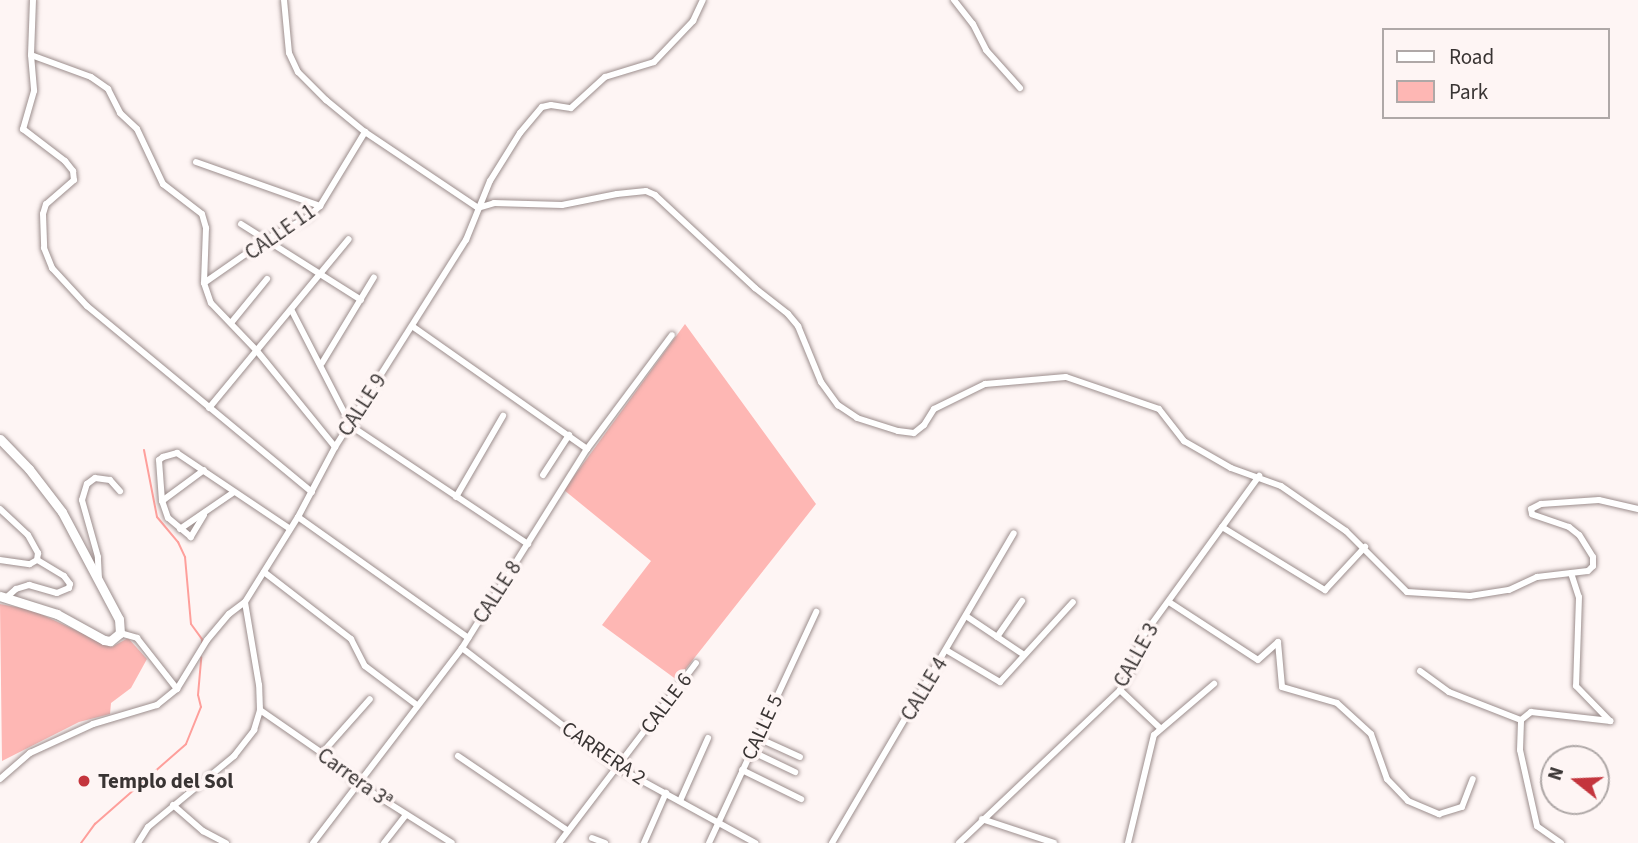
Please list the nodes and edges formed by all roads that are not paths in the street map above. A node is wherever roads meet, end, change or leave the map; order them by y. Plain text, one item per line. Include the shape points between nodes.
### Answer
1 (33, 0) edge
2 (284, 0) edge
3 (703, 0) edge
4 (954, 0) edge
5 (31, 55) junction
6 (1020, 88) dead end
7 (365, 132) junction
8 (196, 162) dead end
9 (320, 206) junction
10 (478, 208) junction
11 (241, 224) dead end
12 (267, 239) junction
13 (349, 239) dead end
14 (321, 276) junction
15 (374, 277) dead end
16 (267, 279) dead end
17 (204, 283) junction
18 (361, 300) junction
19 (292, 311) junction
20 (231, 323) junction
21 (412, 326) junction
22 (672, 335) dead end
23 (257, 351) junction
24 (322, 363) junction
25 (209, 408) junction
26 (503, 416) dead end
27 (351, 426) junction
28 (569, 435) junction
29 (0, 439) edge
30 (335, 447) junction
31 (587, 449) junction
32 (204, 470) junction
33 (543, 475) dead end
34 (1259, 476) junction
35 (120, 491) dead end
36 (234, 492) junction
37 (312, 492) junction
38 (456, 497) junction
39 (162, 501) junction
40 (0, 509) edge
41 (1638, 509) edge
42 (204, 515) junction
43 (298, 517) junction
44 (1222, 527) junction
45 (180, 529) junction
46 (290, 529) junction
47 (1014, 533) dead end
48 (528, 544) junction
49 (1365, 547) junction
50 (0, 560) edge
51 (37, 560) junction
52 (264, 572) junction
53 (1571, 573) junction
54 (99, 579) junction
55 (3, 597) edge
56 (1022, 601) dead end
57 (246, 602) junction
58 (1073, 602) dead end
59 (1169, 602) junction
60 (816, 612) dead end
61 (966, 616) junction
62 (120, 633) junction
63 (997, 637) junction
64 (468, 638) junction
65 (462, 649) junction
66 (946, 650) junction
67 (1024, 655) junction
68 (696, 663) dead end
69 (1420, 671) dead end
70 (1214, 684) dead end
71 (177, 690) junction
72 (1120, 690) junction
73 (370, 699) dead end
74 (417, 705) junction
75 (260, 710) junction
76 (1521, 720) junction
77 (1160, 728) junction
78 (708, 738) dead end
79 (758, 738) junction
80 (751, 751) junction
81 (322, 754) junction
82 (458, 756) dead end
83 (800, 757) dead end
84 (617, 767) junction
85 (742, 770) junction
86 (795, 772) dead end
87 (0, 779) edge
88 (1474, 779) dead end
89 (357, 783) junction
90 (666, 793) junction
91 (801, 799) dead end
92 (680, 801) junction
93 (173, 805) junction
94 (406, 815) junction
95 (982, 819) junction
96 (719, 821) junction
97 (567, 830) junction
98 (592, 838) dead end
99 (138, 843) edge
100 (226, 843) edge
101 (313, 843) edge
102 (384, 843) edge
103 (452, 843) edge
104 (559, 843) edge
105 (605, 843) edge
106 (644, 843) edge
107 (709, 843) edge
108 (755, 843) edge
109 (832, 843) edge
110 (959, 843) edge
111 (1054, 843) edge
112 (1128, 843) edge
113 (1560, 843) edge

1 - 5 street
2 - 7 street via 292,61 327,100
3 - 10 street, CALLE 9 via 693,21 654,62 605,77 571,108 551,105 536,113 503,156
4 - 6 street via 986,50
5 - 17 street via 91,77 108,89 120,113 137,129 163,184 202,214 207,242
5 - 25 street via 34,91 23,129 74,171 70,186 46,204 43,214 44,248 52,268 87,306
7 - 9 street, CALLE 11
7 - 10 street
8 - 9 street
9 - 12 street, CALLE 11
10 - 21 street, CALLE 9 via 466,240
10 - 34 street via 494,203 562,205 646,191 655,195 788,314 798,326 821,382 838,405 856,418 914,433 934,409 985,384 1066,377 1159,409 1184,441 1231,468
11 - 12 street
12 - 14 street
12 - 17 street, CALLE 11
13 - 14 street
14 - 18 street
14 - 19 street
15 - 18 street
16 - 20 street
17 - 20 street via 211,303
18 - 24 street
19 - 23 street
19 - 24 street
20 - 23 street
21 - 27 street, CALLE 9
21 - 28 street
22 - 31 street, CALLE 8
23 - 25 street
23 - 30 street
24 - 27 street
25 - 37 street
26 - 38 street
27 - 30 street, CALLE 9
27 - 38 street
28 - 31 street
28 - 33 street
29 - 54 street via 62,512
30 - 37 street, CALLE 9
31 - 48 street, CALLE 8
32 - 36 street
32 - 39 street
32 - 39 street via 177,453 163,457 159,460
34 - 44 street, CALLE 3
34 - 49 street via 1281,486
35 - 54 street via 110,480 95,478 87,484 82,500
36 - 42 street
36 - 46 street
37 - 43 street, CALLE 9
38 - 48 street
39 - 45 street via 168,518
40 - 51 street via 28,535
41 - 53 street via 1599,500 1541,504 1531,509 1540,519 1569,527 1593,557 1588,571
42 - 45 street
42 - 45 street via 193,536
43 - 46 street, CALLE 9
43 - 64 street
44 - 49 street via 1325,590
44 - 59 street, CALLE 3
46 - 52 street, CALLE 9
47 - 61 street, CALLE 4
48 - 64 street, CALLE 8
49 - 53 street via 1407,592 1470,596 1509,590 1537,577
50 - 51 street via 30,564
51 - 55 street via 64,576 69,588 58,593 29,584
52 - 57 street, CALLE 9
52 - 74 street via 351,639 365,666
53 - 76 street via 1578,597 1576,686 1610,720 1531,712
54 - 62 street via 119,619
55 - 62 street via 57,614 104,640
56 - 63 street
57 - 71 street, CALLE 9 via 206,640
57 - 75 street
58 - 67 street
59 - 72 street, CALLE 3 via 1140,640 1135,664
59 - 88 street via 1258,660 1278,642 1282,687 1337,703 1371,734 1387,779 1408,801 1439,814 1462,807
60 - 79 street, CALLE 5
61 - 63 street
61 - 66 street, CALLE 4
62 - 71 street via 137,639
63 - 67 street
64 - 65 street, CALLE 8
65 - 74 street, CALLE 8
65 - 84 street, CARRERA 2
66 - 67 street via 1000,682
66 - 109 street, CALLE 4
68 - 84 street, CALLE 6
69 - 76 street via 1449,692
70 - 77 street
71 - 87 street via 156,705 93,724 30,752
72 - 77 street
72 - 95 street, CALLE 3
73 - 81 street
74 - 89 street, CALLE 8
75 - 81 street, Carrera 3ª
75 - 93 street via 254,730 234,756
76 - 113 street via 1520,750 1537,826
77 - 112 street via 1154,735
78 - 92 street
79 - 80 street, CALLE 5
79 - 83 street
80 - 85 street, CALLE 5
80 - 86 street
81 - 89 street, Carrera 3ª
82 - 97 street
84 - 90 street, CARRERA 2
84 - 97 street, CALLE 6
85 - 91 street
85 - 96 street, CALLE 5
89 - 94 street, Carrera 3ª
89 - 101 street, CALLE 8
90 - 92 street, CARRERA 2
90 - 106 street
92 - 96 street, CARRERA 2
93 - 99 street
93 - 100 street
94 - 102 street
94 - 103 street, Carrera 3ª
95 - 110 street, CALLE 3
95 - 111 street
96 - 107 street, CALLE 5
96 - 108 street, CARRERA 2
97 - 104 street, CALLE 6
98 - 105 street

